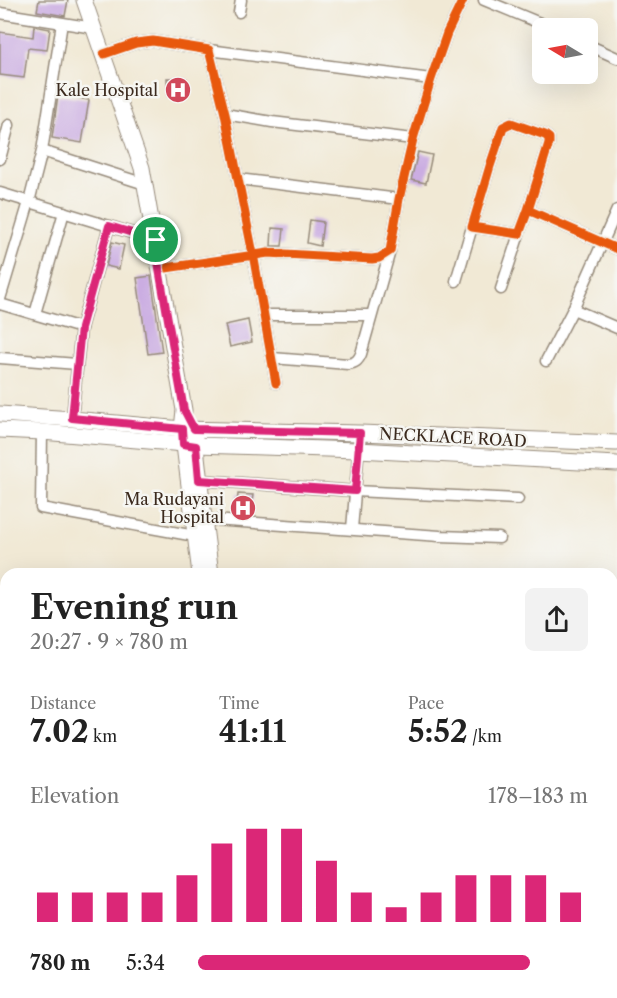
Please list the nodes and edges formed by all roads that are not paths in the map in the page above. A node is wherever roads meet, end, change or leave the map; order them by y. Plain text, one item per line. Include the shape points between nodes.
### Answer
1 (84, 0) edge
2 (241, 0) edge
3 (463, 0) edge
4 (484, 0) edge
5 (239, 12) dead end
6 (0, 13) edge
7 (532, 20) edge
8 (62, 23) junction
9 (94, 28) junction
10 (598, 49) edge
11 (209, 50) junction
12 (104, 54) junction
13 (617, 58) edge
14 (431, 79) junction
15 (225, 114) junction
16 (9, 125) dead end
17 (413, 139) junction
18 (42, 151) junction
19 (0, 159) edge
20 (238, 179) junction
21 (145, 184) junction
22 (0, 193) edge
23 (399, 199) junction
24 (29, 202) junction
25 (528, 210) junction
26 (617, 210) edge
27 (64, 212) junction
28 (109, 226) junction
29 (472, 226) junction
30 (519, 234) junction
31 (156, 240) junction
32 (603, 242) junction
33 (617, 249) edge
34 (390, 252) junction
35 (253, 254) junction
36 (159, 269) junction
37 (456, 281) dead end
38 (501, 289) dead end
39 (0, 302) edge
40 (573, 309) junction
41 (35, 314) junction
42 (264, 315) junction
43 (371, 315) junction
44 (81, 328) junction
45 (617, 328) edge
46 (0, 358) edge
47 (272, 358) junction
48 (546, 361) dead end
49 (77, 364) junction
50 (276, 383) dead end
51 (0, 414) edge
52 (72, 418) junction
53 (0, 430) edge
54 (42, 432) junction
55 (360, 433) junction
56 (189, 437) junction
57 (617, 443) edge
58 (358, 450) junction
59 (617, 464) edge
60 (199, 480) junction
61 (355, 491) junction
62 (518, 499) dead end
63 (198, 519) junction
64 (352, 529) junction
65 (195, 536) junction
66 (499, 538) dead end
67 (199, 568) edge
68 (210, 568) edge

1 - 9 main road
2 - 5 street
3 - 14 street
4 - 7 street
6 - 8 street
8 - 9 street
8 - 18 street
9 - 12 main road
10 - 13 street
11 - 12 street via 153,41
11 - 14 street
11 - 15 street
12 - 21 main road
14 - 17 street
15 - 17 street
15 - 20 street
16 - 19 street
17 - 23 street
18 - 21 street
18 - 24 street
20 - 23 street
20 - 35 street
21 - 31 main road
22 - 24 street
23 - 34 street
24 - 27 street
24 - 39 street
25 - 29 street via 549,138 511,123 503,127
25 - 30 street
25 - 32 street
26 - 32 street
27 - 28 street
27 - 41 street
28 - 31 street
28 - 44 street
29 - 30 street
29 - 37 street
30 - 38 street
31 - 36 main road
32 - 33 street
32 - 40 street
34 - 35 street via 372,259
34 - 43 street
35 - 36 street
35 - 42 street
36 - 56 main road
39 - 41 street
40 - 45 street
40 - 48 street
41 - 44 street
42 - 43 street
42 - 47 street
43 - 47 street via 361,354 353,363
44 - 49 street
46 - 49 street
47 - 50 street
49 - 52 street
51 - 52 main road, NECKLACE ROAD
52 - 56 main road, NECKLACE ROAD
53 - 54 main road, NECKLACE ROAD
54 - 56 main road, NECKLACE ROAD
54 - 65 street via 40,508
55 - 56 main road, NECKLACE ROAD
55 - 57 main road, NECKLACE ROAD
55 - 58 street
56 - 58 main road, NECKLACE ROAD
56 - 60 main road
56 - 63 main road
58 - 59 main road, NECKLACE ROAD
58 - 61 street
60 - 61 street
60 - 63 main road
61 - 62 street
61 - 64 street
63 - 64 street
63 - 65 main road
63 - 68 main road
64 - 66 street
65 - 67 main road

